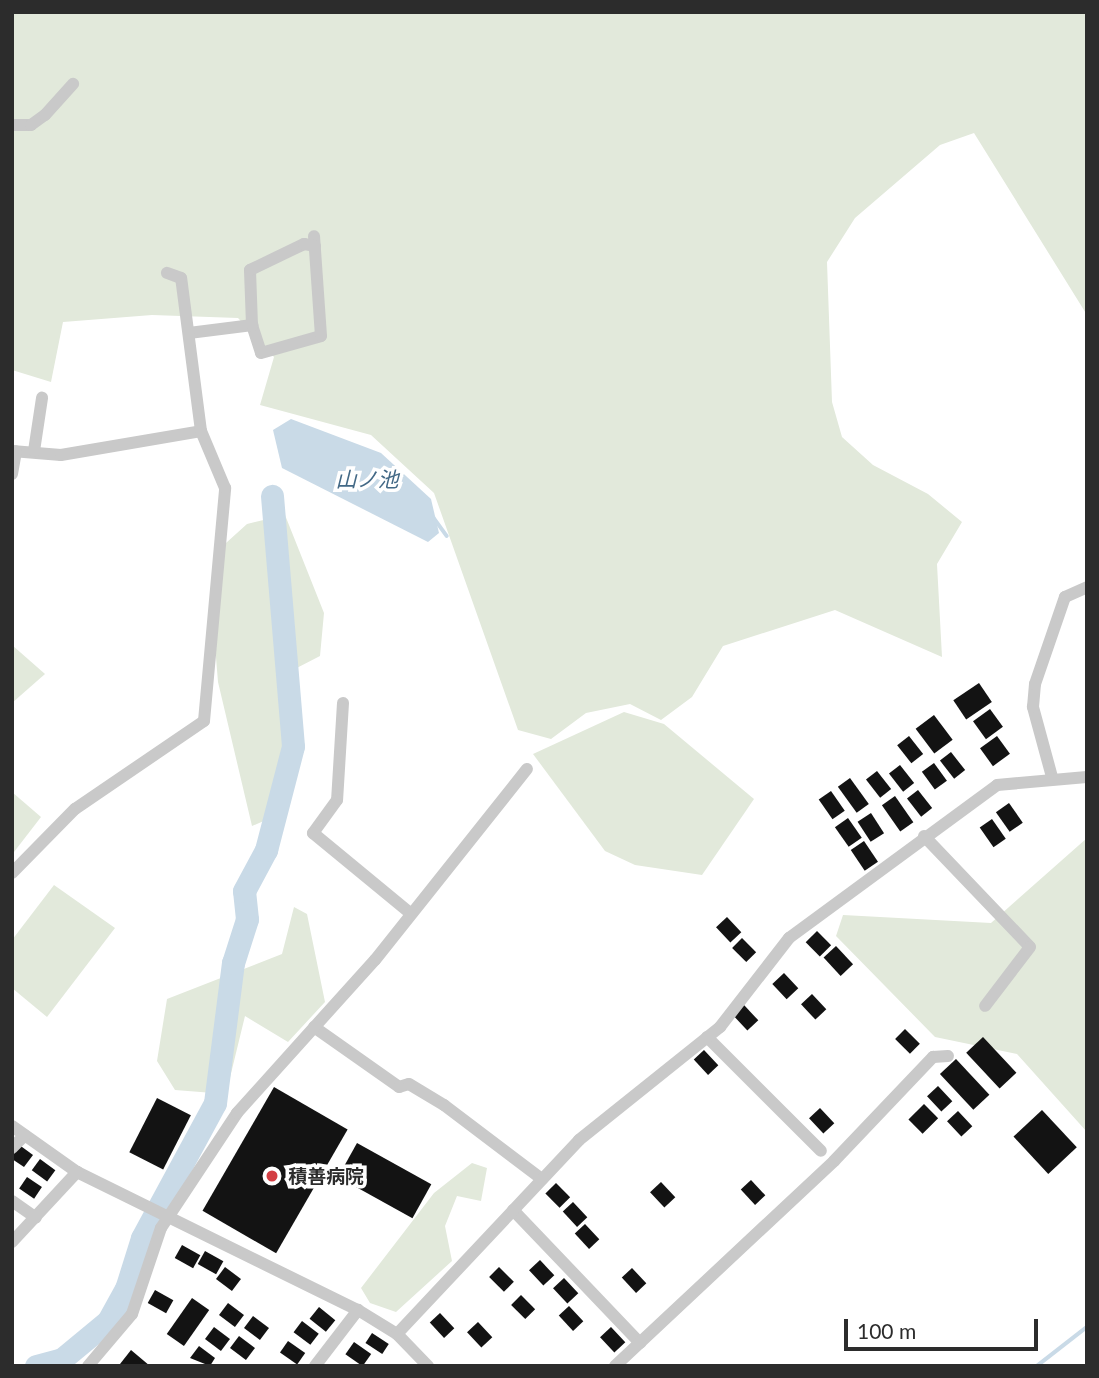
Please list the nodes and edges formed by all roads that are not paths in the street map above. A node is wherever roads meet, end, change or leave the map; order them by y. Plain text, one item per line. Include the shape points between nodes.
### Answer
1 (73, 85) dead end
2 (12, 125) edge
3 (167, 273) dead end
4 (252, 326) junction
5 (189, 333) junction
6 (42, 398) dead end
7 (201, 431) junction
8 (14, 451) edge
9 (34, 451) junction
10 (12, 474) edge
11 (1087, 587) edge
12 (343, 703) dead end
13 (527, 769) dead end
14 (1052, 777) junction
15 (1087, 777) edge
16 (924, 836) junction
17 (12, 873) edge
18 (410, 913) junction
19 (985, 1006) dead end
20 (314, 1027) junction
21 (707, 1037) junction
22 (948, 1056) dead end
23 (12, 1126) edge
24 (25, 1135) junction
25 (12, 1148) edge
26 (821, 1151) dead end
27 (77, 1172) junction
28 (542, 1179) junction
29 (12, 1201) edge
30 (513, 1210) junction
31 (167, 1216) junction
32 (36, 1218) junction
33 (12, 1242) edge
34 (358, 1311) junction
35 (397, 1334) junction
36 (640, 1343) junction
37 (88, 1366) edge
38 (316, 1366) edge
39 (428, 1366) edge
40 (615, 1366) edge

1 - 2 street via 38,120
3 - 5 street via 181,278
4 - 4 street via 250,270 314,241 321,336 261,353
4 - 5 street
5 - 7 street
6 - 9 street
7 - 9 street via 61,455
7 - 17 street via 226,504 204,721 75,809
8 - 9 street
8 - 10 street
11 - 14 street via 1065,597 1035,684 1033,707
12 - 18 street via 337,800 313,833
13 - 18 street
14 - 15 street
14 - 16 street via 998,785
16 - 19 street via 1030,947
16 - 21 street via 770,954
18 - 20 street
20 - 28 street via 399,1087 409,1084 444,1105
20 - 31 street via 237,1113
21 - 26 street
21 - 28 street via 641,1084
22 - 36 street via 933,1057 834,1161
23 - 24 street
24 - 25 street
24 - 27 street
27 - 31 street
27 - 32 street
28 - 30 street
29 - 32 street
30 - 35 street
30 - 36 street
31 - 34 street
31 - 37 street via 132,1314
32 - 33 street
34 - 35 street
34 - 38 street
35 - 39 street
36 - 40 street

